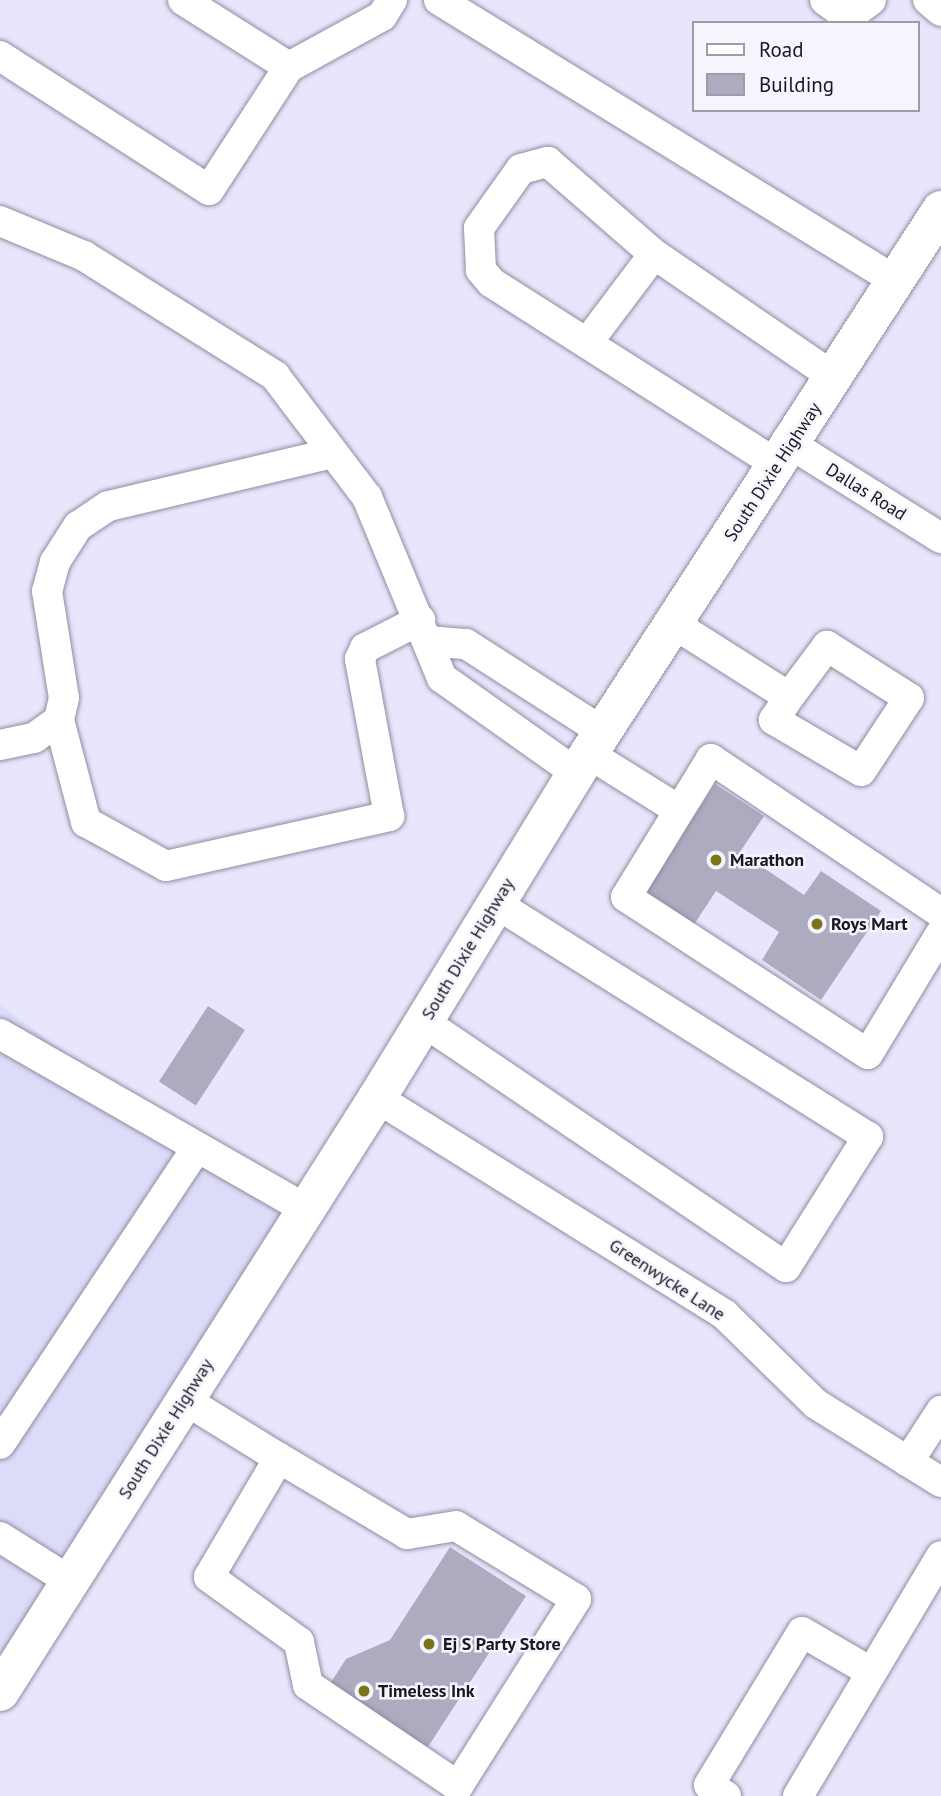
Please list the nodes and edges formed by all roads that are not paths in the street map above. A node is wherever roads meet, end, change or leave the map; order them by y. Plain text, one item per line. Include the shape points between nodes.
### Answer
1 (183, 0) edge
2 (393, 0) edge
3 (439, 0) edge
4 (825, 0) edge
5 (871, 0) edge
6 (928, 0) edge
7 (941, 11) edge
8 (0, 56) edge
9 (289, 67) junction
10 (941, 210) edge
11 (0, 221) edge
12 (653, 254) junction
13 (896, 281) junction
14 (587, 343) junction
15 (835, 378) junction
16 (333, 453) junction
17 (785, 455) junction
18 (941, 538) edge
19 (674, 624) junction
20 (424, 630) junction
21 (789, 697) junction
22 (59, 720) junction
23 (0, 746) edge
24 (589, 753) junction
25 (677, 809) junction
26 (496, 904) junction
27 (941, 914) edge
28 (941, 933) edge
29 (424, 1022) junction
30 (0, 1034) edge
31 (377, 1098) junction
32 (196, 1149) junction
33 (306, 1209) junction
34 (185, 1400) junction
35 (941, 1410) edge
36 (0, 1444) edge
37 (279, 1458) junction
38 (908, 1462) junction
39 (941, 1482) edge
40 (0, 1536) edge
41 (941, 1556) edge
42 (70, 1581) junction
43 (871, 1672) junction
44 (0, 1692) edge
45 (726, 1796) edge
46 (797, 1796) edge

1 - 9 street
2 - 9 street via 382,16
3 - 13 street
4 - 5 street via 839,10 855,12
6 - 7 street
8 - 9 street via 209,190
10 - 13 main road, South Dixie Highway
11 - 16 street via 84,256 275,376
12 - 14 street
12 - 14 street, Dallas Road via 554,166 533,163 521,169 479,228 481,270 491,282
12 - 15 street
13 - 15 main road, South Dixie Highway
14 - 17 street, Dallas Road
15 - 17 main road, South Dixie Highway
16 - 20 street via 367,497
16 - 22 street via 108,506 78,526 55,562 47,591 64,698
17 - 18 street, Dallas Road
17 - 19 main road, South Dixie Highway
19 - 21 street
19 - 24 main road, South Dixie Highway
20 - 22 street via 365,648 360,659 389,816 166,866 86,822
20 - 24 street via 466,644
20 - 24 street via 442,678
21 - 21 street via 827,646 909,698 861,771 774,720
22 - 23 street via 34,738
24 - 25 street
24 - 26 main road, South Dixie Highway
25 - 27 street via 711,759
25 - 28 street via 626,897 868,1054
26 - 29 main road, South Dixie Highway
26 - 29 street via 868,1137 786,1267
29 - 31 main road, South Dixie Highway
30 - 32 street
31 - 33 main road, South Dixie Highway
31 - 38 street, Greenwycke Lane via 725,1315 816,1404
32 - 33 street
32 - 36 street
33 - 34 main road, South Dixie Highway
34 - 37 street
34 - 42 main road, South Dixie Highway
35 - 38 street
37 - 37 street via 209,1577 299,1642 307,1685 458,1786 576,1599 456,1526 407,1534
38 - 39 street, Greenwycke Lane
40 - 42 street
41 - 43 street
42 - 44 main road, South Dixie Highway
43 - 45 street via 802,1632 709,1785
43 - 46 street

